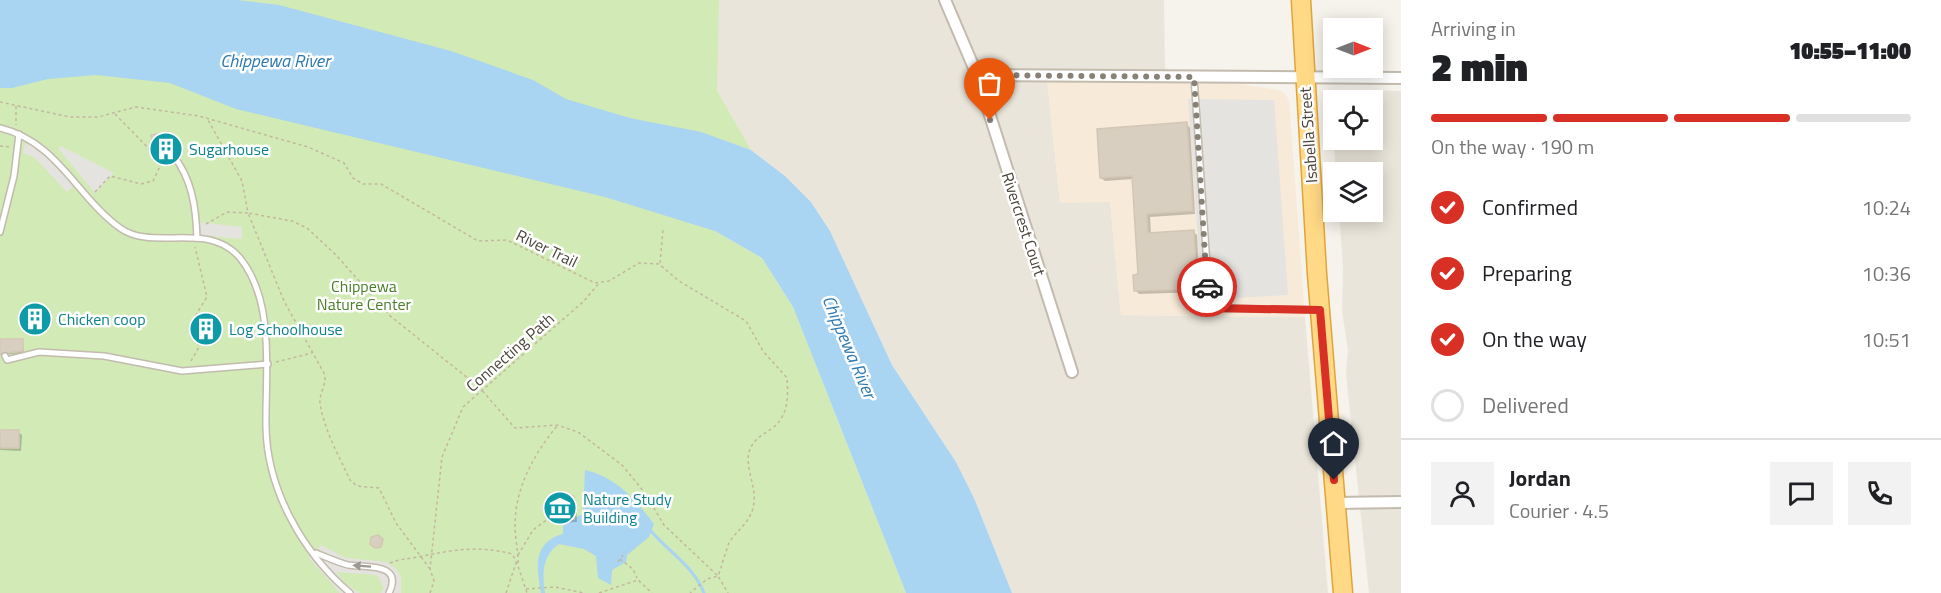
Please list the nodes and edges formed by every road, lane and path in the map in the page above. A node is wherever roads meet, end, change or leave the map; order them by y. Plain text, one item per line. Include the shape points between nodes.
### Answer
1 (945, 0) edge
2 (1301, 0) edge
3 (977, 75) junction
4 (1194, 77) junction
5 (1304, 77) junction
6 (1401, 78) edge
7 (0, 102) edge
8 (16, 104) junction
9 (114, 113) junction
10 (207, 119) junction
11 (0, 128) edge
12 (19, 134) junction
13 (0, 146) edge
14 (14, 147) dead end
15 (173, 155) dead end
16 (163, 160) junction
17 (180, 164) junction
18 (89, 199) junction
19 (248, 213) junction
20 (663, 230) dead end
21 (0, 232) edge
22 (197, 238) junction
23 (659, 264) junction
24 (600, 282) junction
25 (1320, 310) junction
26 (313, 353) junction
27 (5, 356) dead end
28 (268, 364) junction
29 (182, 371) junction
30 (1072, 372) dead end
31 (482, 389) junction
32 (557, 425) junction
33 (1401, 502) edge
34 (1336, 503) junction
35 (548, 519) dead end
36 (314, 552) junction
37 (432, 553) junction
38 (623, 555) dead end
39 (518, 556) junction
40 (419, 557) junction
41 (620, 559) junction
42 (517, 561) junction
43 (618, 562) dead end
44 (518, 564) junction
45 (382, 567) junction
46 (430, 569) junction
47 (718, 576) junction
48 (638, 580) junction
49 (526, 589) junction
50 (350, 593) edge
51 (389, 593) edge
52 (430, 593) edge
53 (506, 593) edge
54 (527, 593) edge
55 (584, 593) edge
56 (599, 593) edge
57 (652, 593) edge
58 (690, 593) edge
59 (728, 593) edge
60 (1343, 593) edge

1 - 3 street, Rivercrest Court
2 - 5 highway, Isabella Street
3 - 4 street
3 - 30 street, Rivercrest Court
4 - 5 street
4 - 25 lane via 1210,308
5 - 6 street
5 - 25 highway, Isabella Street
7 - 8 path, River Trail
8 - 9 path, River Trail via 70,117
8 - 12 path
9 - 10 path, River Trail via 136,107
9 - 16 path
10 - 19 path via 242,182
10 - 24 path, River Trail via 308,147 344,163 353,178 363,184 381,184 478,241 507,240
11 - 12 lane
12 - 18 lane via 54,156
12 - 21 lane via 14,176
13 - 14 path
15 - 17 lane
16 - 17 path
16 - 18 path via 153,181 141,184 110,176
17 - 22 lane via 191,188
18 - 22 lane via 124,231
19 - 22 path via 226,212 214,217 201,228
19 - 26 path via 285,301
19 - 31 path via 292,221 307,228 389,315
20 - 23 path
22 - 28 lane via 217,242 241,259 255,288
22 - 29 path via 195,252 207,297 194,315 199,347
23 - 24 path via 639,263
23 - 47 path via 746,321 763,351 788,378 787,408 776,425 756,438 748,454 754,501 751,517 728,542
24 - 31 path, Connecting Path via 584,301
25 - 34 highway, Isabella Street
26 - 28 path
26 - 40 path via 325,375 319,400 324,422 350,480 357,486 379,488
27 - 29 lane via 8,360 39,352 104,356
28 - 29 lane
28 - 36 lane via 266,427 275,484 301,536
31 - 32 path via 515,428
31 - 37 path, Connecting Path via 463,407 442,457
32 - 39 path via 537,451 519,495 515,524
32 - 47 path via 578,432 621,465 645,493 664,525
33 - 34 street
34 - 60 highway, Isabella Street
35 - 39 path via 532,530
45 -> 36 lane via 345,564
36 - 50 lane
37 - 40 path
37 - 42 path via 488,548 512,554
37 - 46 path, Connecting Path
38 - 41 path
39 - 42 path
39 - 44 path
40 - 45 path
40 - 46 path
41 - 43 path
41 - 48 path via 633,569
42 - 44 path
42 - 53 path
44 - 49 path
45 - 51 lane via 390,574
46 - 52 path, Connecting Path via 434,580
47 - 58 path via 706,579
47 - 59 path
48 - 56 path
48 - 57 path
49 - 54 path
49 - 55 path via 555,587

